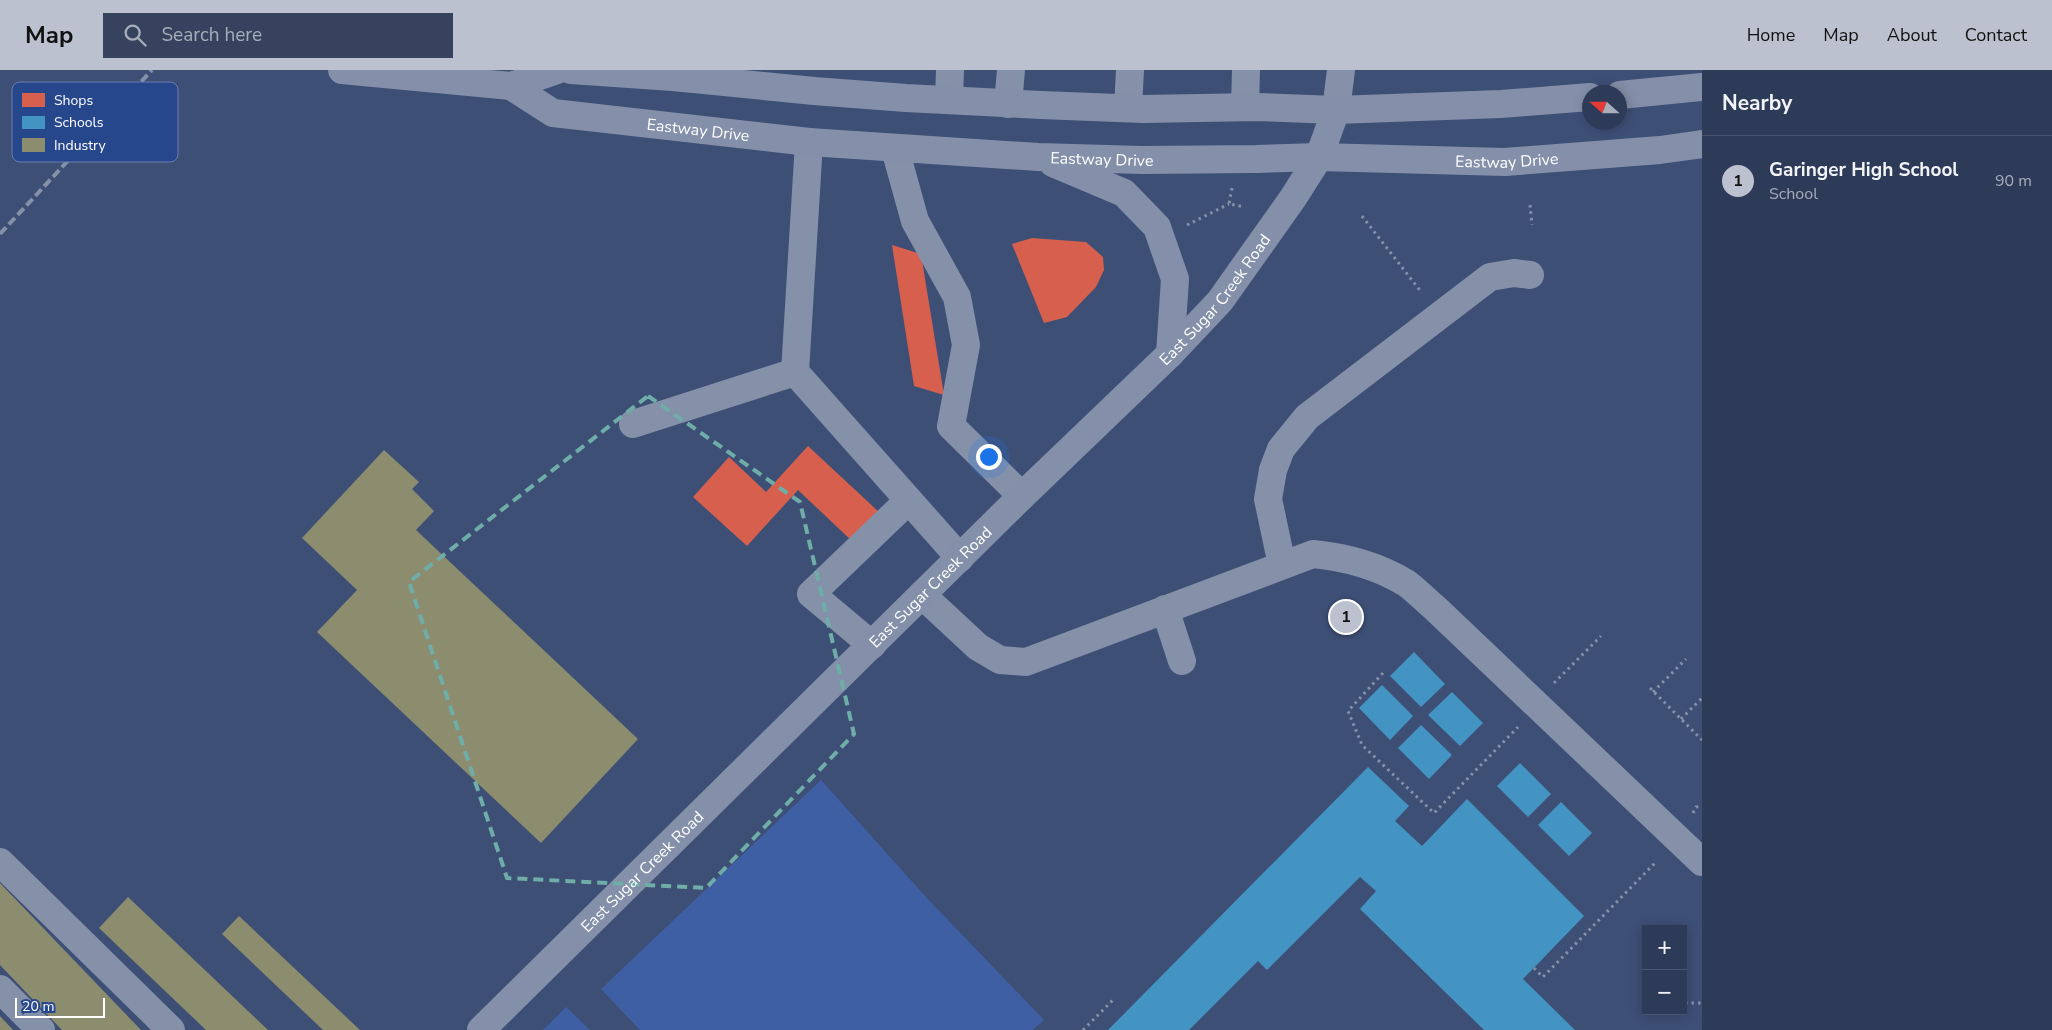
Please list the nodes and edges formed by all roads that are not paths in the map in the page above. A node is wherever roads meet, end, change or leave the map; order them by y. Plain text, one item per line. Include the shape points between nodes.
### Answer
1 (342, 70) edge
2 (557, 70) edge
3 (570, 70) edge
4 (950, 70) edge
5 (1011, 70) edge
6 (1130, 70) edge
7 (1246, 70) edge
8 (1341, 70) edge
9 (673, 73) edge
10 (430, 74) edge
11 (511, 86) junction
12 (1702, 87) edge
13 (1627, 94) edge
14 (1582, 98) edge
15 (948, 100) junction
16 (1008, 104) junction
17 (1245, 107) junction
18 (1128, 108) junction
19 (1336, 110) junction
20 (809, 142) junction
21 (1702, 144) edge
22 (895, 149) junction
23 (1038, 157) junction
24 (1318, 157) junction
25 (1530, 276) dead end
26 (1170, 354) junction
27 (795, 372) junction
28 (633, 424) dead end
29 (1022, 496) junction
30 (908, 501) junction
31 (960, 558) junction
32 (1282, 565) junction
33 (922, 595) junction
34 (1165, 609) junction
35 (872, 645) junction
36 (1182, 661) dead end
37 (0, 862) edge
38 (1702, 862) edge
39 (0, 989) edge
40 (42, 1030) edge
41 (171, 1030) edge
42 (481, 1030) edge

1 - 10 main road, Eastway Drive
2 - 11 main road, Eastway Drive
3 - 9 main road
4 - 15 street
5 - 16 street
6 - 18 street
7 - 17 street
8 - 19 street
9 - 15 main road via 814,91
10 - 11 main road, Eastway Drive
11 - 20 main road, Eastway Drive via 553,113
12 - 13 main road
14 - 19 main road
15 - 16 main road
16 - 18 main road
17 - 18 main road
17 - 19 main road
19 - 24 main road, East Sugar Creek Road
20 - 22 main road, Eastway Drive
20 - 27 street
21 - 24 main road, Eastway Drive via 1505,162
22 - 23 main road, Eastway Drive
22 - 29 street via 914,220 957,297 966,345 951,426
23 - 24 main road, Eastway Drive via 1142,160
23 - 26 main road via 1124,193 1158,228 1176,279
24 - 26 main road, East Sugar Creek Road via 1220,301
25 - 32 street via 1514,273 1490,277 1307,417 1281,449 1272,470 1268,499
26 - 29 main road, East Sugar Creek Road
27 - 28 street
27 - 30 street
29 - 31 main road, East Sugar Creek Road
30 - 31 street
30 - 35 street via 811,594
31 - 33 main road, East Sugar Creek Road
32 - 34 street
32 - 38 street via 1313,554 1339,557 1372,567 1406,584
33 - 34 street via 978,647 1000,660 1026,662
33 - 35 main road, East Sugar Creek Road
34 - 36 street
35 - 42 main road, East Sugar Creek Road
37 - 41 street
39 - 40 street

